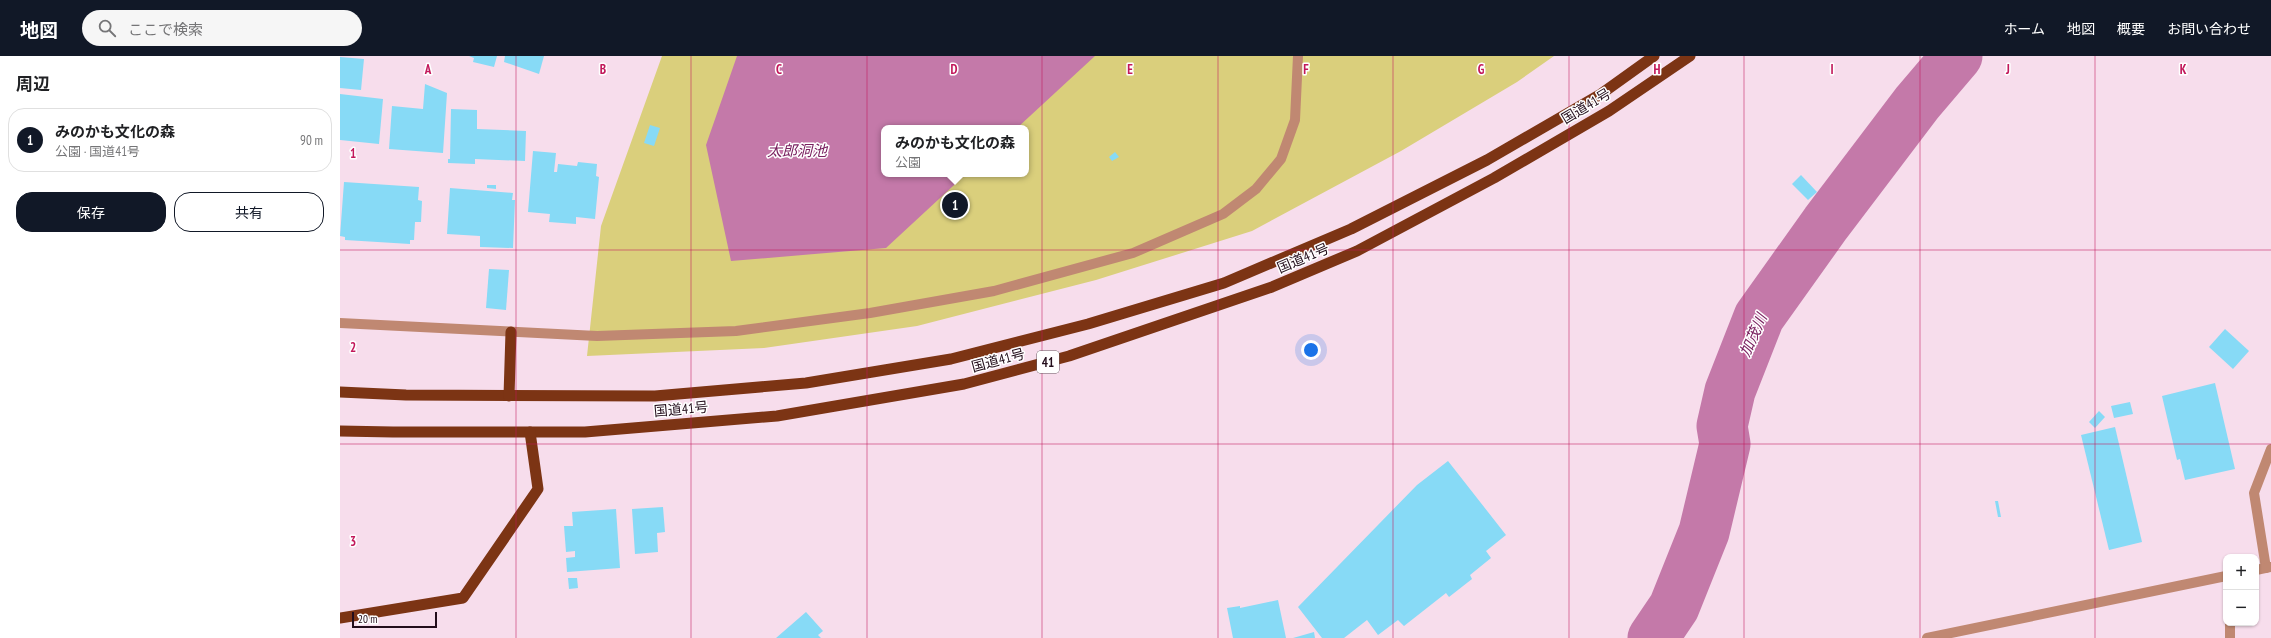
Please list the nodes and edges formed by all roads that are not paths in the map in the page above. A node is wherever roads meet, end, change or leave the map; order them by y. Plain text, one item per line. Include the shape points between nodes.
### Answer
1 (1298, 56) edge
2 (1654, 56) edge
3 (1690, 56) edge
4 (340, 323) edge
5 (511, 332) junction
6 (340, 392) edge
7 (509, 396) junction
8 (340, 430) edge
9 (530, 432) junction
10 (2271, 449) edge
11 (2264, 568) edge
12 (2223, 577) edge
13 (340, 618) edge
14 (2230, 626) edge
15 (1927, 638) edge
16 (2230, 638) edge

1 - 5 street via 1295,120 1281,159 1256,189 1223,214 1132,253 994,291 870,313 744,330 597,336
2 - 7 highway, 国道41号 / 41 via 1601,94 1487,160 1351,229 1224,284 1088,324 951,359 806,383 655,396
3 - 9 highway, 国道41号 / 41 via 1609,111 1494,178 1357,251 1272,287 1083,352 964,384 776,416 585,432
4 - 5 street
5 - 7 highway
6 - 7 highway, 国道41号 / 41
8 - 9 highway, 国道41号 / 41
9 - 13 highway via 538,489 463,598
10 - 11 street via 2254,493
12 - 15 street
14 - 16 street

